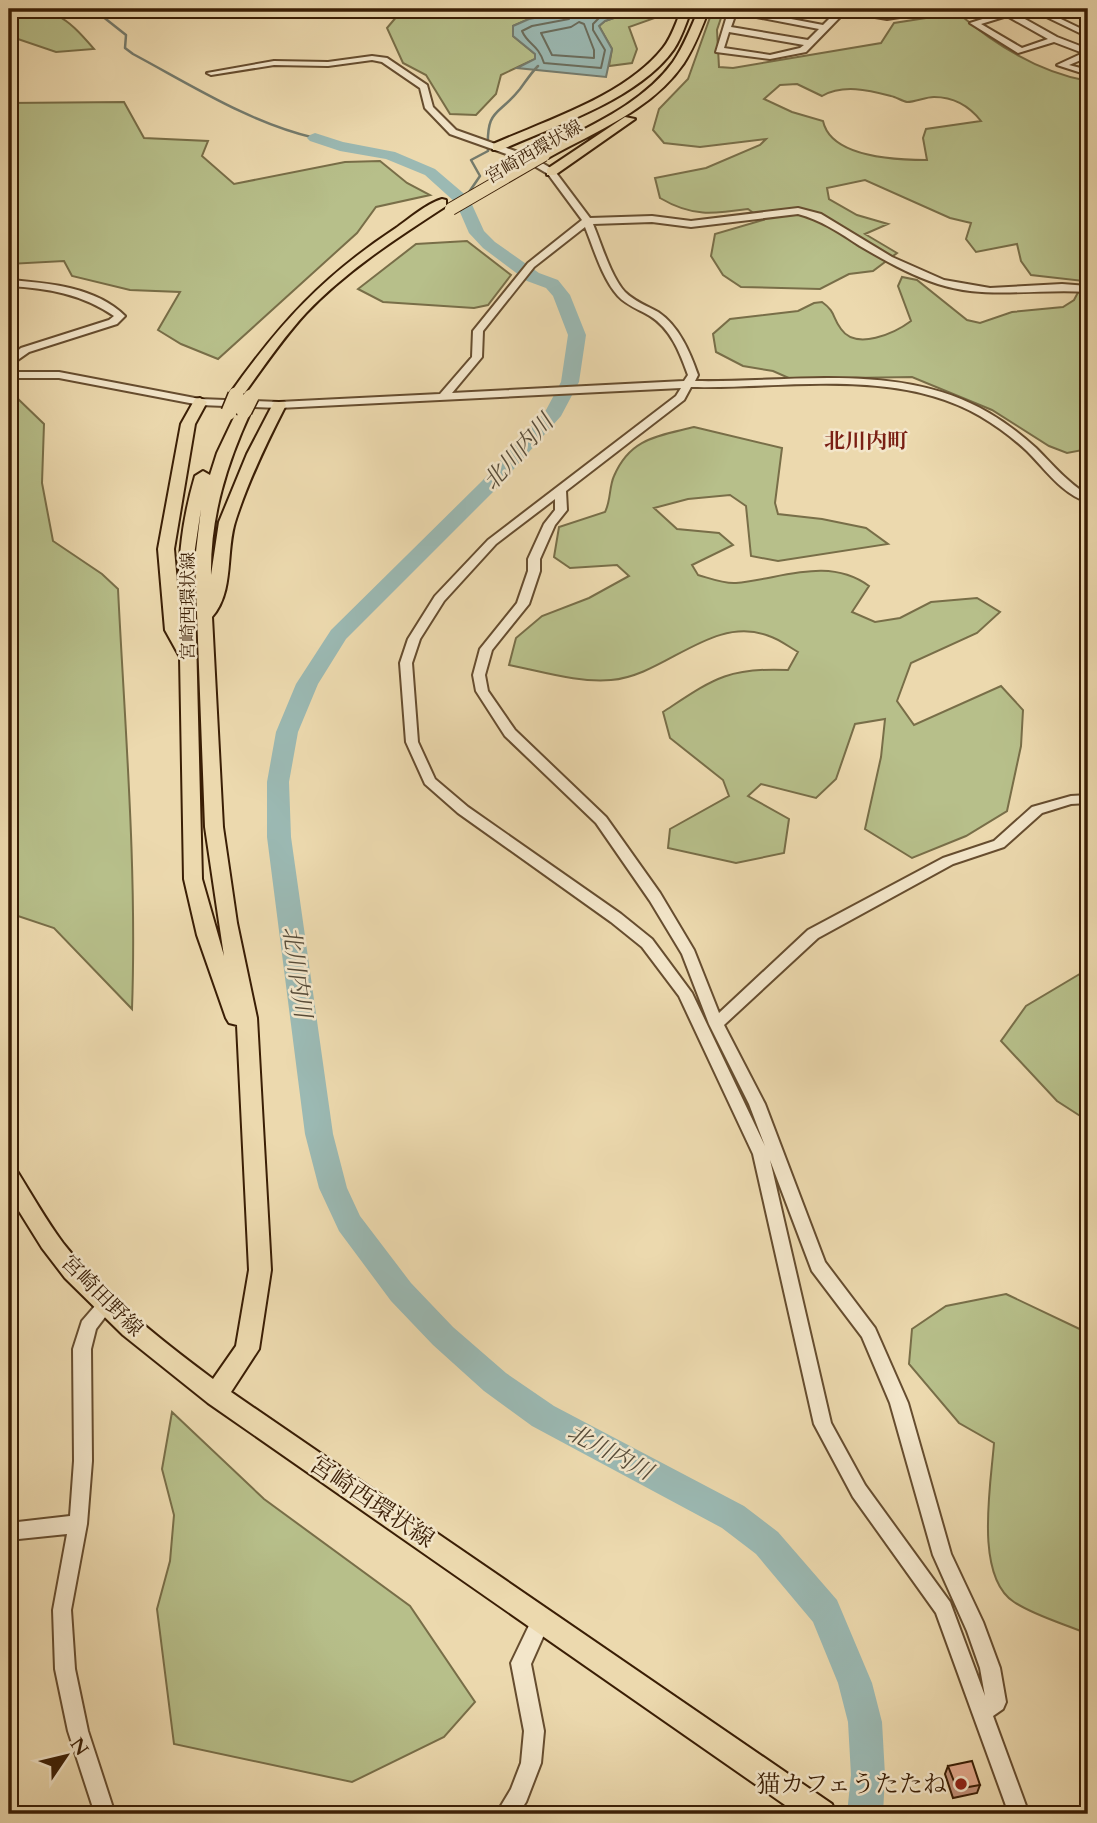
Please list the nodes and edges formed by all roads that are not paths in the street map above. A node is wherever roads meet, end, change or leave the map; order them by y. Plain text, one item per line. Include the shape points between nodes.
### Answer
1 (689, 9) edge
2 (704, 9) edge
3 (733, 9) edge
4 (841, 9) edge
5 (947, 9) edge
6 (1021, 9) edge
7 (1034, 9) edge
8 (1069, 9) edge
9 (1008, 13) junction
10 (1088, 18) edge
11 (825, 28) junction
12 (727, 29) junction
13 (1088, 34) edge
14 (1054, 39) junction
15 (809, 43) junction
16 (1088, 53) edge
17 (1088, 72) edge
18 (211, 73) dead end
19 (665, 79) junction
20 (497, 147) junction
21 (539, 154) junction
22 (551, 172) junction
23 (587, 221) junction
24 (9, 283) edge
25 (1088, 289) edge
26 (9, 363) edge
27 (9, 375) edge
28 (689, 384) junction
29 (444, 396) junction
30 (200, 402) junction
31 (240, 404) junction
32 (279, 405) junction
33 (561, 491) junction
34 (1088, 499) edge
35 (204, 616) junction
36 (187, 655) junction
37 (1088, 799) edge
38 (716, 1024) junction
39 (247, 1048) junction
40 (9, 1177) edge
41 (107, 1304) junction
42 (216, 1395) junction
43 (78, 1524) junction
44 (9, 1531) edge
45 (542, 1619) junction
46 (982, 1712) junction
47 (105, 1814) edge
48 (506, 1814) edge
49 (822, 1814) edge
50 (1019, 1814) edge

1 - 20 main road via 669,48 647,71 590,104
1 - 21 main road, 宮崎西環状線 via 680,41 656,75 624,101
2 - 19 main road, 宮崎西環状線 via 678,63
3 - 11 street
3 - 12 street
4 - 5 street via 887,17
4 - 11 street
6 - 9 street
7 - 13 street
8 - 10 street
9 - 14 street
9 - 14 street via 974,23 1021,51
11 - 15 street
12 - 15 street
12 - 15 street via 719,50 771,57 803,50
14 - 16 street
16 - 17 street via 1061,65
18 - 20 street via 274,63 384,60 424,87 429,108 453,132
19 - 21 main road, 宮崎西環状線 via 622,111
19 - 22 main road via 667,84 647,106
20 - 22 street
21 - 31 main road, 宮崎西環状線, bridge via 447,206 336,291
22 - 23 street
23 - 25 street via 652,219 691,224 798,211 818,216 898,263 941,282 990,291
23 - 28 street via 615,286 624,297 657,316 685,352 693,375
23 - 29 street via 531,265 478,331 477,357
24 - 26 street via 75,292 120,317 25,350
27 - 30 street via 59,375
28 - 29 street
28 - 33 street via 660,416
28 - 34 street via 868,382 954,400 977,409 1021,440 1063,484
29 - 32 street
30 - 32 street
30 - 36 main road via 188,424 166,549 173,630
31 - 35 main road, 宮崎西環状線 via 210,500 203,560
31 - 36 main road, 宮崎西環状線 via 210,453 191,522 186,555
32 - 35 main road via 227,522 215,604
33 - 38 street via 561,510 537,552 523,604 486,649 479,675 482,691 510,733 601,820 689,954
33 - 46 street via 477,555 439,599 414,639 406,663 411,742 430,781 647,943 685,993 761,1154 823,1424 859,1491 943,1608
35 - 39 main road, 宮崎西環状線 via 214,827 227,923 247,1018
36 - 39 main road, 宮崎西環状線 via 193,879 207,935
37 - 38 street via 1037,810 999,844 948,861 813,934
38 - 46 street via 757,1104 818,1266 869,1333 899,1404 942,1555 990,1668 996,1702
39 - 42 main road, 宮崎西環状線 via 260,1270 247,1349
40 - 41 main road, 宮崎田野線 via 57,1250
41 - 42 main road, 宮崎田野線
41 - 43 street via 88,1326 82,1349 84,1422
42 - 45 main road, 宮崎西環状線
43 - 44 street
43 - 47 street via 62,1610 65,1669 78,1731
45 - 48 street via 521,1663 534,1731 531,1762
45 - 49 main road, 宮崎西環状線
46 - 50 street

